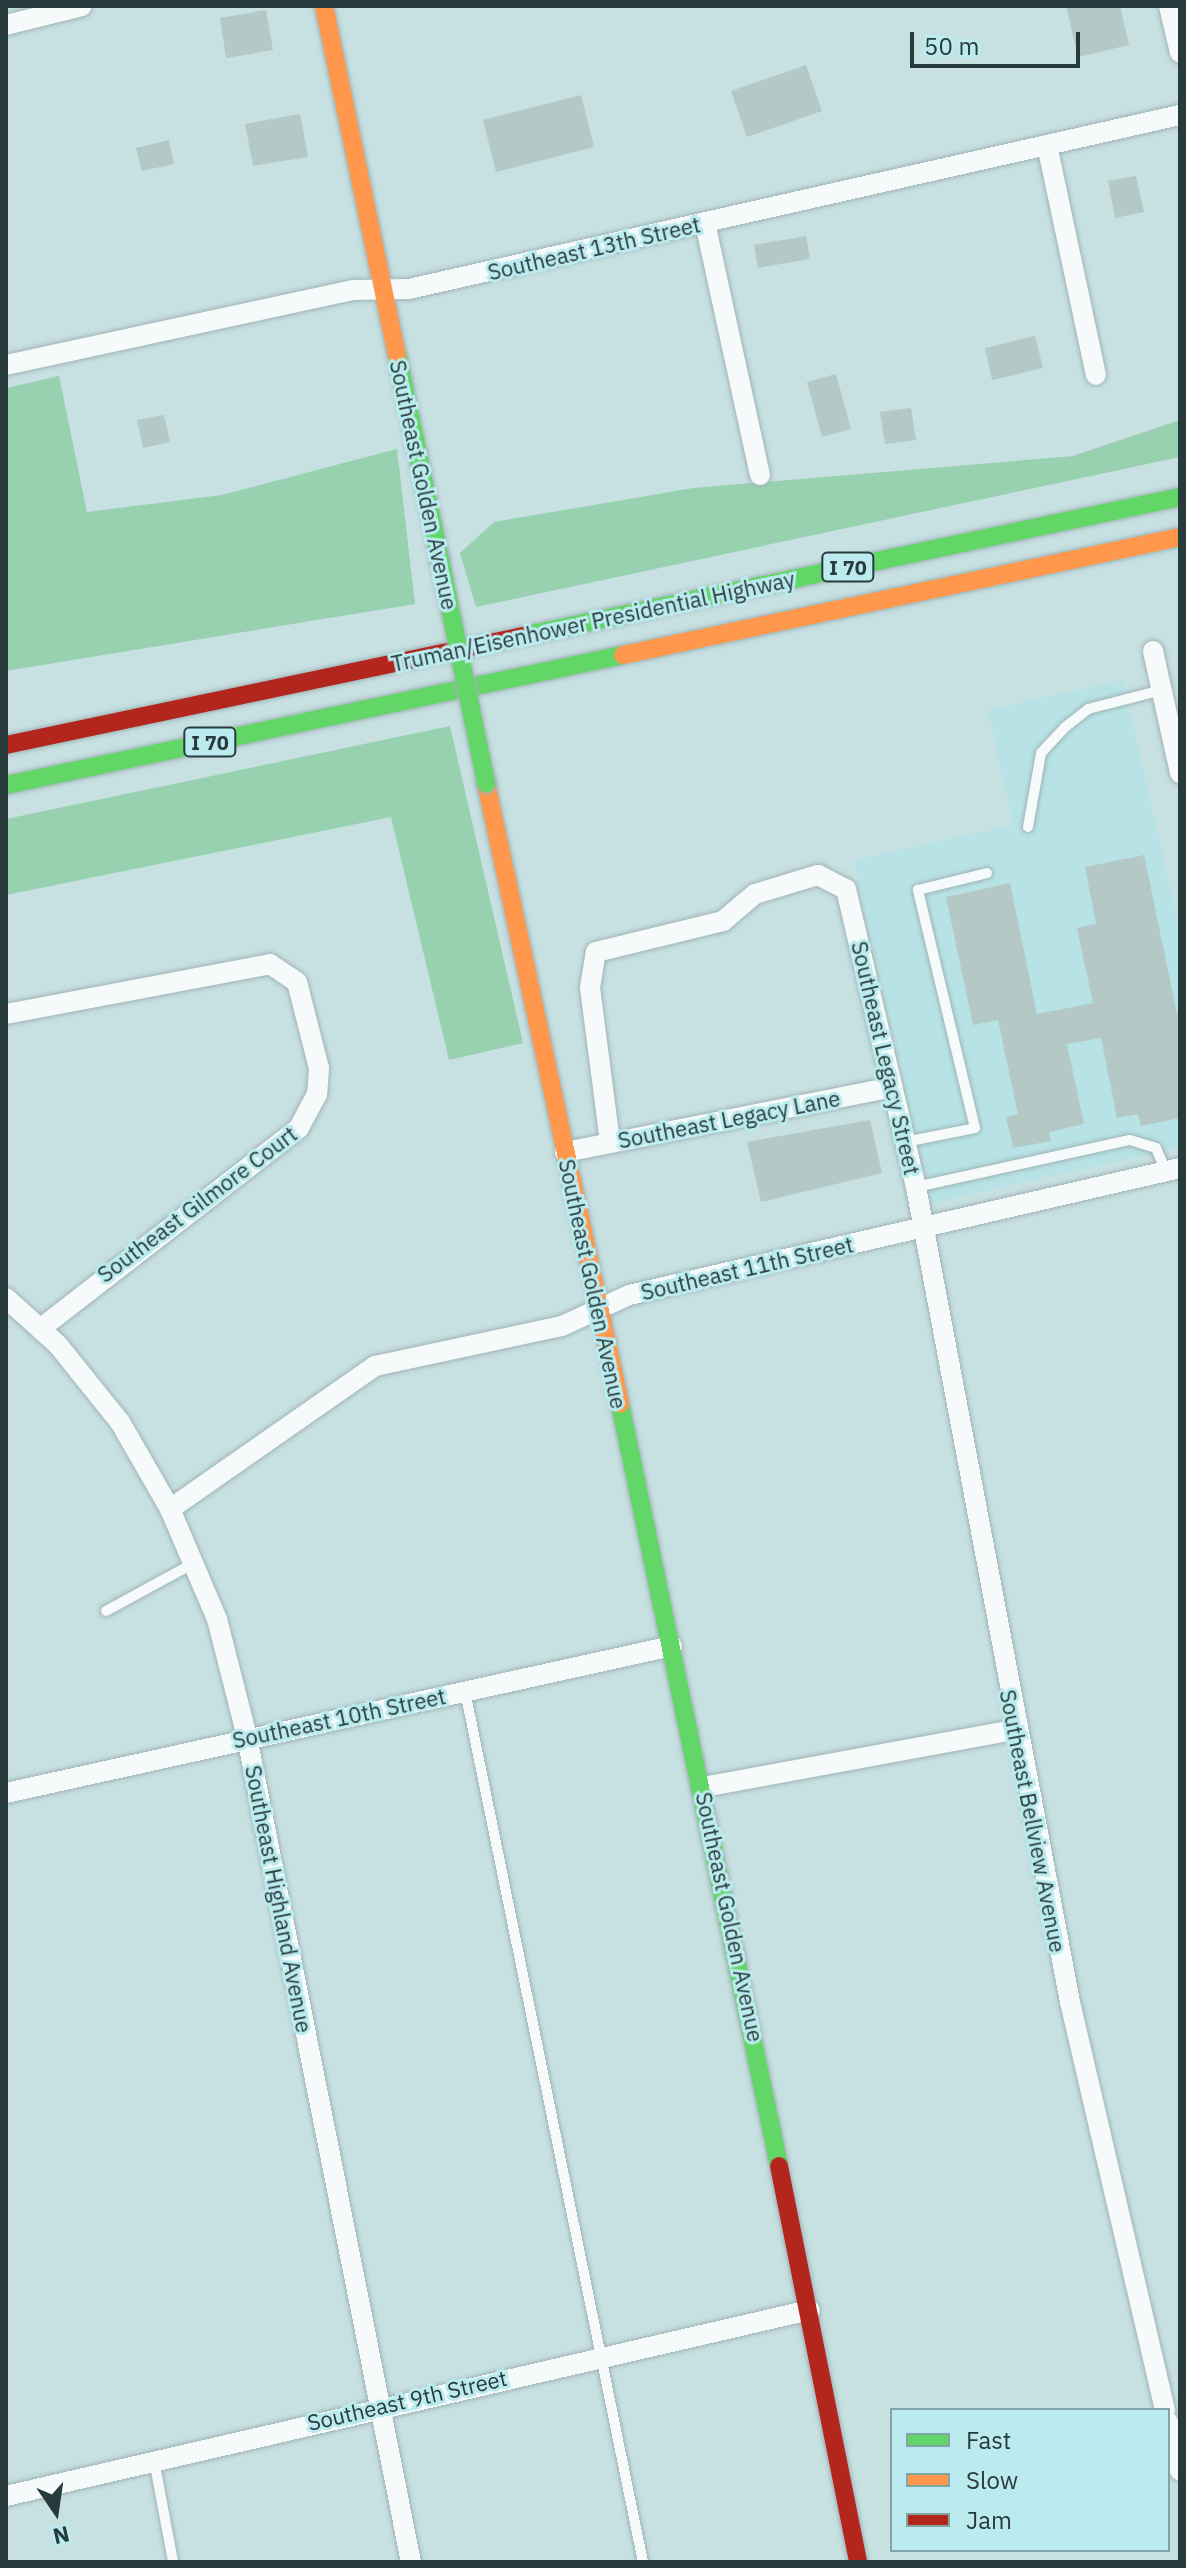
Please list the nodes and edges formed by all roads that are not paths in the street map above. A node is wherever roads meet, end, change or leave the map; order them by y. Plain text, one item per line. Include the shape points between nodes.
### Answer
1 (82, 6) edge
2 (324, 6) edge
3 (1169, 6) edge
4 (6, 25) edge
5 (1180, 53) edge
6 (1180, 115) edge
7 (1047, 145) junction
8 (705, 223) junction
9 (383, 289) junction
10 (7, 358) edge
11 (1096, 375) dead end
12 (760, 475) dead end
13 (1180, 497) edge
14 (1180, 537) edge
15 (1180, 554) edge
16 (1040, 567) junction
17 (1153, 651) dead end
18 (1162, 690) junction
19 (123, 721) junction
20 (6, 733) edge
21 (6, 745) edge
22 (1180, 773) edge
23 (6, 785) edge
24 (1028, 827) dead end
25 (987, 873) dead end
26 (6, 1014) edge
27 (893, 1087) junction
28 (610, 1142) junction
29 (905, 1142) junction
30 (565, 1152) junction
31 (1173, 1170) edge
32 (916, 1187) junction
33 (919, 1228) junction
34 (6, 1298) edge
35 (598, 1308) junction
36 (41, 1328) junction
37 (170, 1509) junction
38 (196, 1562) junction
39 (106, 1611) dead end
40 (672, 1646) junction
41 (465, 1691) junction
42 (1014, 1730) junction
43 (247, 1737) junction
44 (703, 1787) junction
45 (6, 1793) edge
46 (810, 2310) junction
47 (600, 2356) junction
48 (379, 2406) junction
49 (1165, 2408) edge
50 (1170, 2430) edge
51 (154, 2460) junction
52 (1180, 2471) edge
53 (6, 2496) edge
54 (173, 2562) edge
55 (411, 2562) edge
56 (643, 2562) edge
57 (858, 2562) edge

1 - 4 street
2 - 9 main road, Southeast Golden Avenue
3 - 5 street
6 - 7 street, Southeast 13th Street
7 - 8 street, Southeast 13th Street
7 - 11 street
8 - 9 street, Southeast 13th Street
8 - 12 street
9 - 10 street, Southeast 13th Street
9 - 30 main road, Southeast Golden Avenue, bridge
13 - 19 main road, Truman/Eisenhower Presidential Highway / I 70
14 - 16 main road, Truman/Eisenhower Presidential Highway / I 70
15 - 16 main road
16 - 23 main road, Truman/Eisenhower Presidential Highway / I 70
17 - 18 street
18 - 22 street
18 - 24 lane via 1088,709 1064,728 1041,753
19 - 20 main road
19 - 21 main road, Truman/Eisenhower Presidential Highway / I 70
25 - 29 lane via 918,890 975,1128
26 - 36 street, Southeast Gilmore Court via 270,964 297,982 319,1068 317,1094 299,1128
27 - 28 street, Southeast Legacy Lane
27 - 28 street, Southeast Legacy Street via 846,889 818,875 755,894 723,921 596,952 590,988
27 - 29 street, Southeast Legacy Street
28 - 30 street, Southeast Legacy Lane
29 - 32 street, Southeast Legacy Street
30 - 35 main road, Southeast Golden Avenue
31 - 32 lane via 1156,1148 1130,1140
31 - 33 street, Southeast 11th Street
32 - 33 street, Southeast Legacy Street
33 - 35 street, Southeast 11th Street via 629,1295
33 - 42 street, Southeast Bellview Avenue
34 - 36 street, Southeast Highland Avenue
35 - 37 street, Southeast 11th Street via 562,1326 375,1366
35 - 40 main road, Southeast Golden Avenue
36 - 37 street, Southeast Highland Avenue via 120,1422
37 - 38 street, Southeast Highland Avenue
38 - 39 lane
38 - 43 street, Southeast Highland Avenue
40 - 41 street, Southeast 10th Street
40 - 44 main road, Southeast Golden Avenue
41 - 43 street, Southeast 10th Street
41 - 47 lane
42 - 44 street
42 - 49 street, Southeast Bellview Avenue
43 - 45 street, Southeast 10th Street
43 - 48 street, Southeast Highland Avenue
44 - 46 main road, Southeast Golden Avenue
46 - 47 street, Southeast 9th Street
46 - 57 main road, Southeast Golden Avenue
47 - 48 street, Southeast 9th Street
47 - 56 lane
48 - 51 street, Southeast 9th Street
48 - 55 street, Southeast Highland Avenue
50 - 52 street
51 - 53 street, Southeast 9th Street
51 - 54 lane

